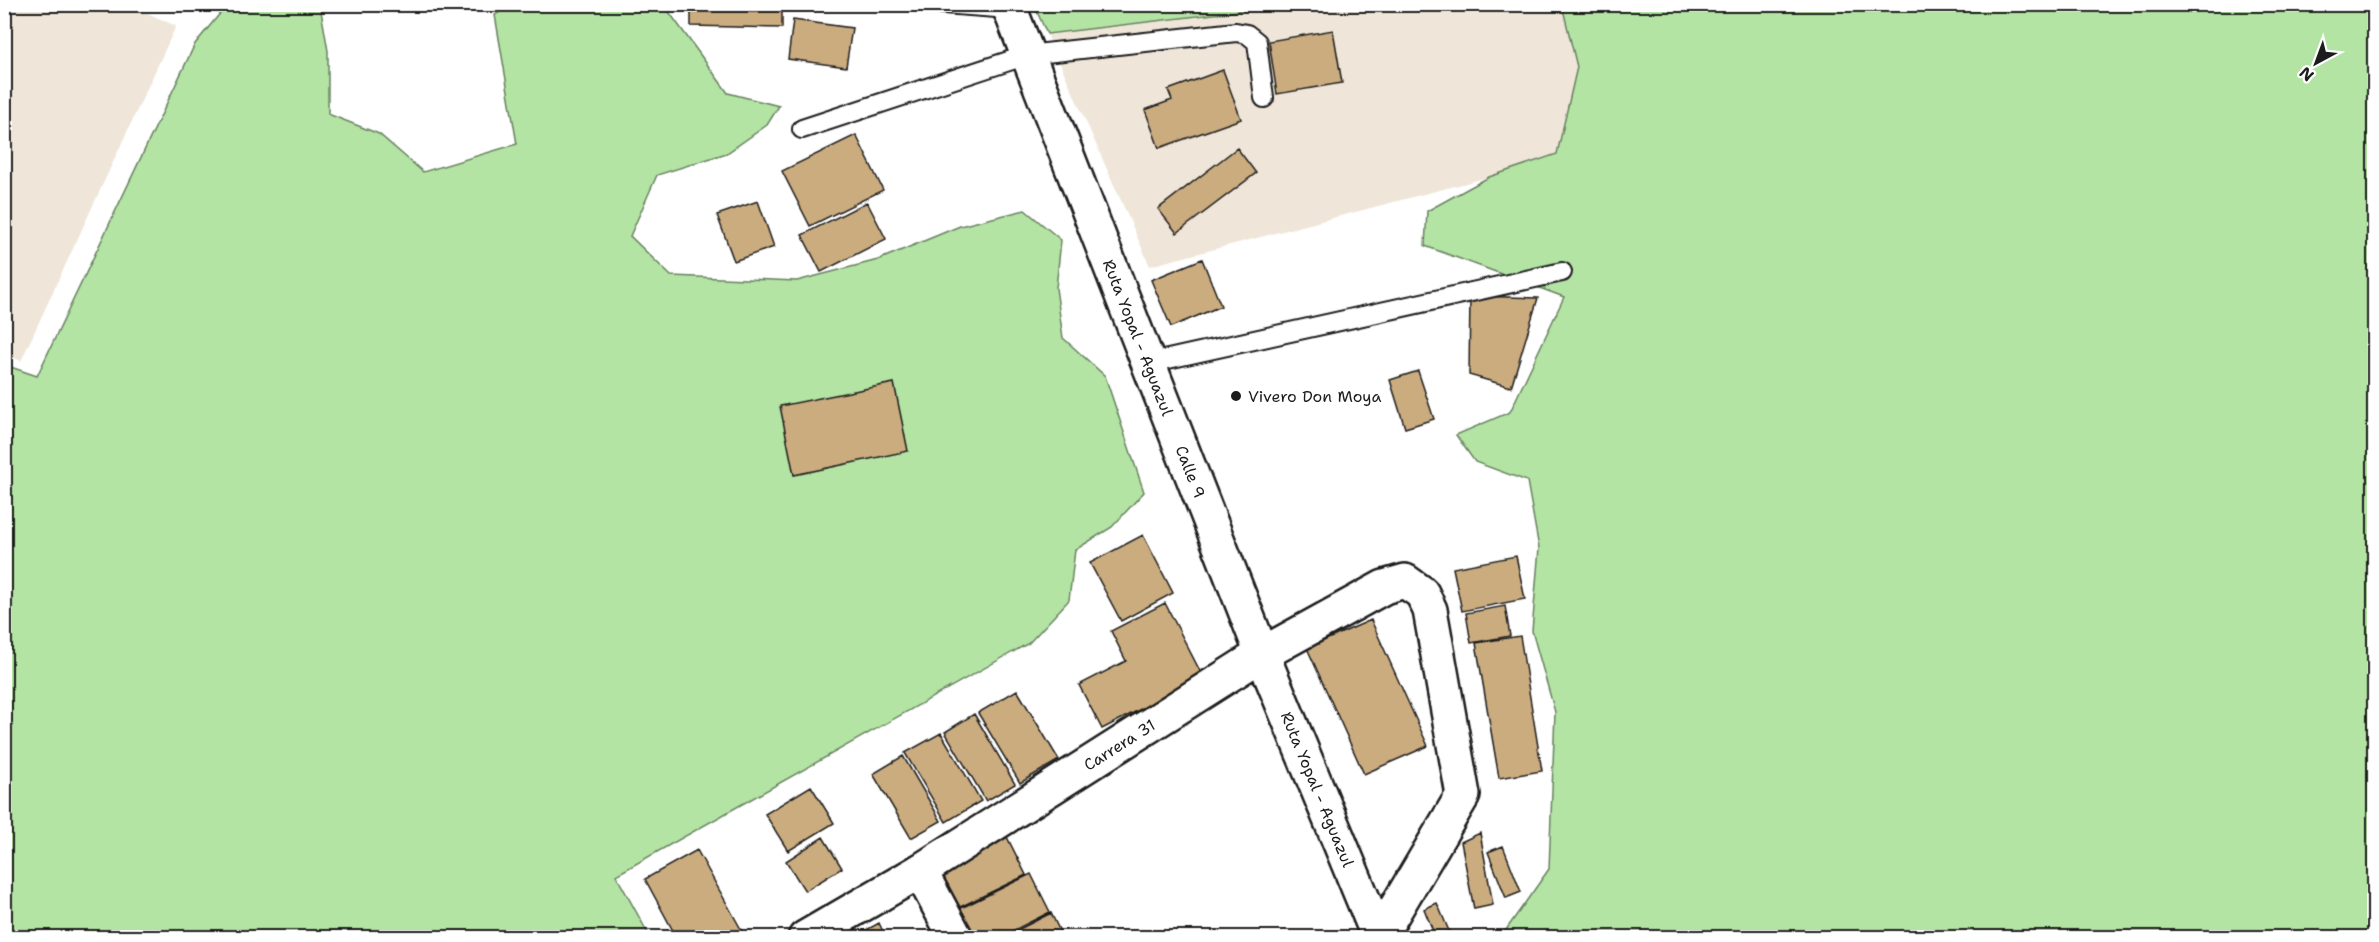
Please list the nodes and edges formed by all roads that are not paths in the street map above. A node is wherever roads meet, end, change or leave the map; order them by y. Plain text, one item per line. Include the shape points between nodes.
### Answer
1 (942, 4) edge
2 (1009, 7) edge
3 (1027, 56) junction
4 (1264, 98) dead end
5 (802, 129) dead end
6 (1562, 272) dead end
7 (1150, 363) junction
8 (1262, 654) junction
9 (920, 871) junction
10 (1379, 937) edge
11 (805, 938) edge
12 (956, 938) edge

1 - 2 lane
2 - 3 lane, Ruta Yopal - Aguazul
3 - 4 lane via 1236,32 1257,42
3 - 5 lane
3 - 7 lane, Ruta Yopal - Aguazul
6 - 7 lane
7 - 8 lane, Ruta Yopal - Aguazul
8 - 9 street, Carrera 31
8 - 10 lane, Ruta Yopal - Aguazul
8 - 10 street, Carrera 31 via 1384,587 1405,581 1422,593 1430,610 1463,795
9 - 11 street, Carrera 31
9 - 12 street

